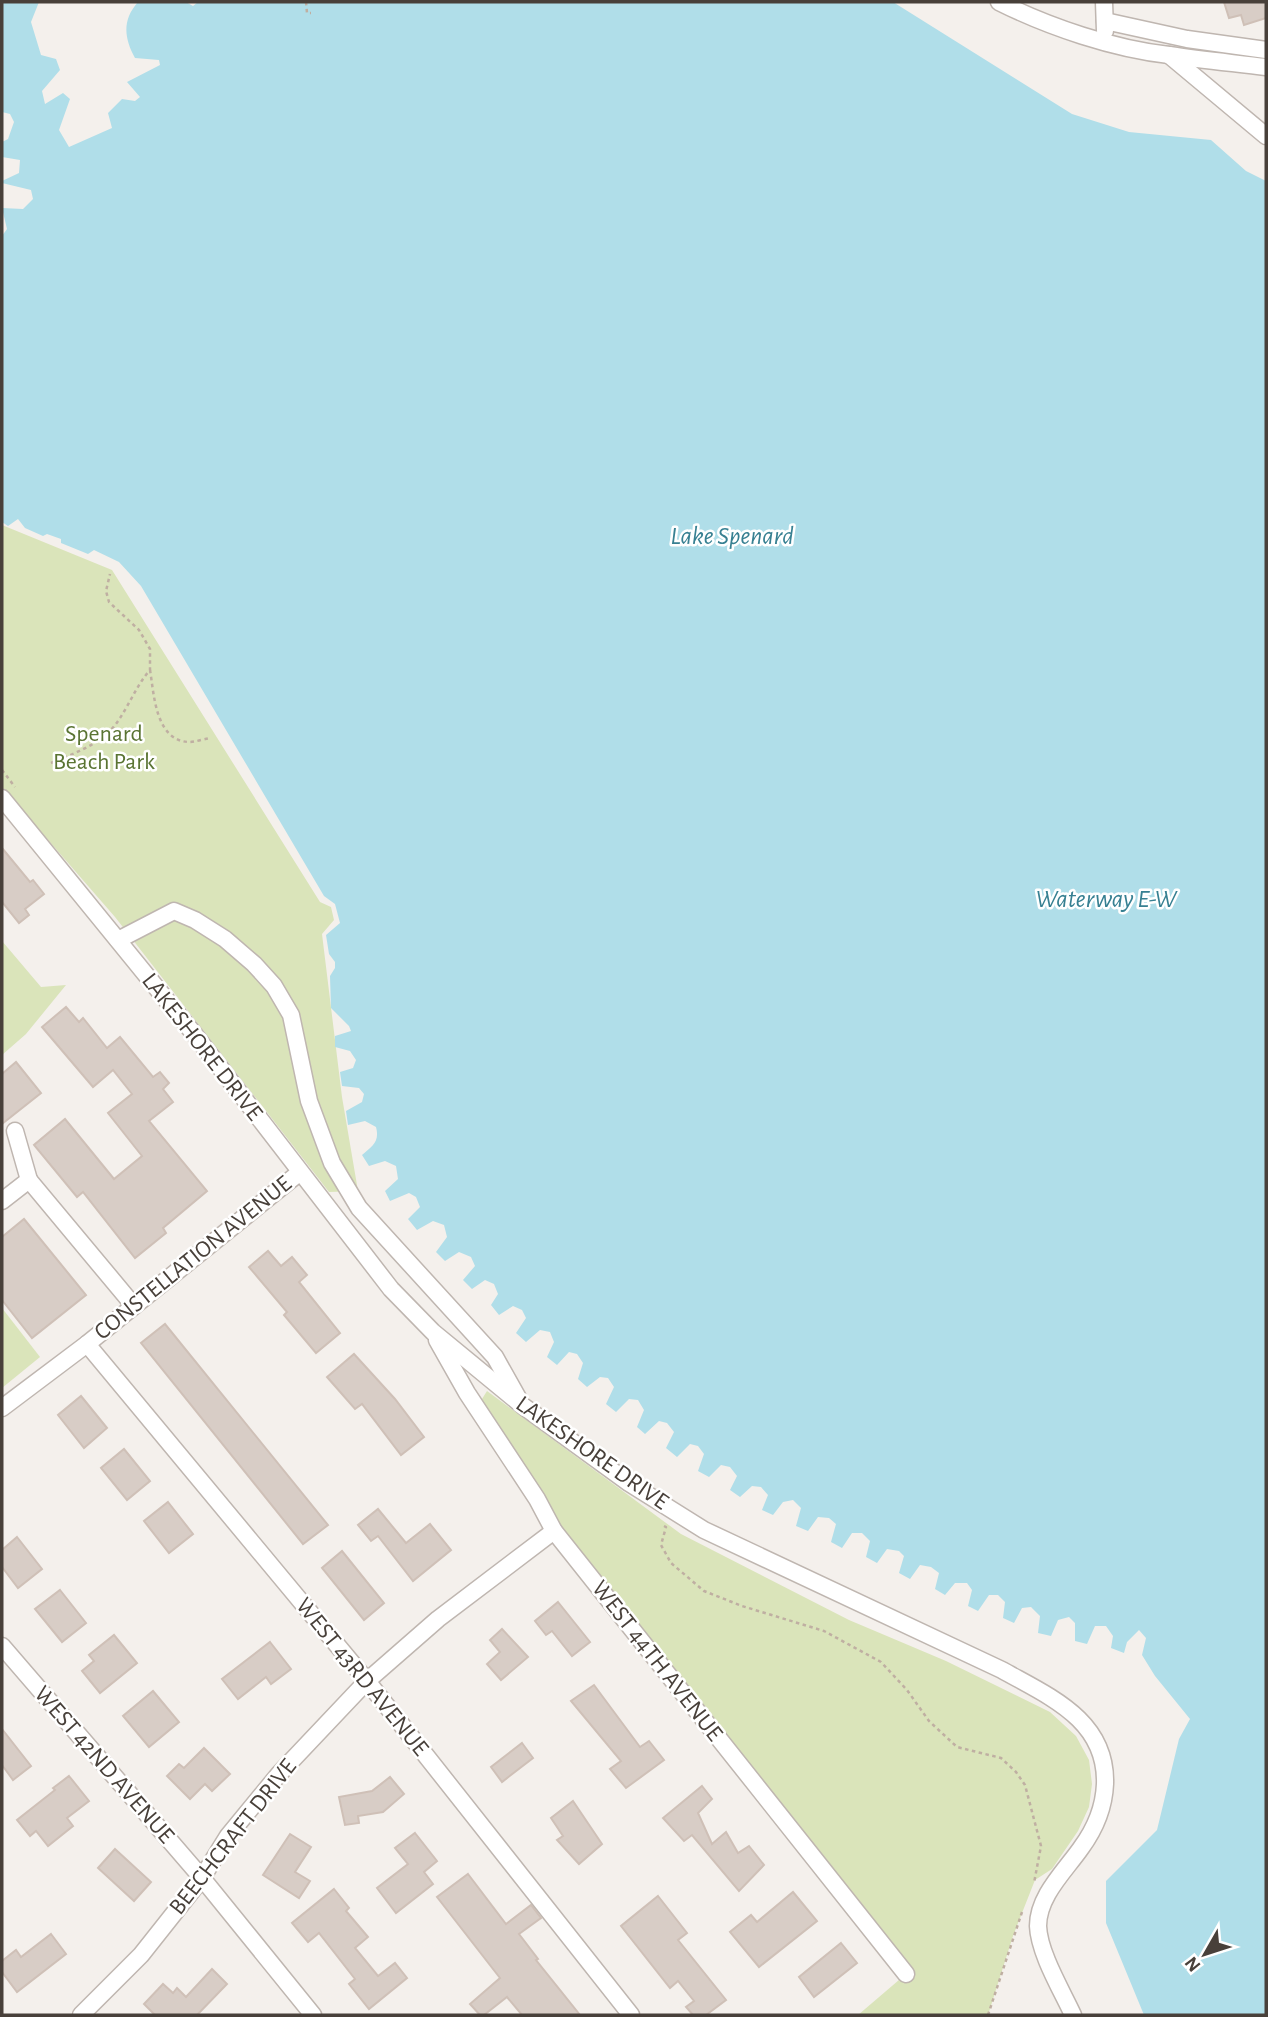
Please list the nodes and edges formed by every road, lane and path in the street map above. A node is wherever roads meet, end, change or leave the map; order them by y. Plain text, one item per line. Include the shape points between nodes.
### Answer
1 (306, 2) edge
2 (999, 2) edge
3 (1104, 2) edge
4 (302, 14) dead end
5 (1105, 21) junction
6 (1105, 41) junction
7 (1266, 50) edge
8 (1169, 55) junction
9 (1266, 67) edge
10 (1266, 136) edge
11 (110, 574) dead end
12 (150, 670) junction
13 (211, 737) dead end
14 (51, 763) dead end
15 (2, 799) edge
16 (118, 940) junction
17 (15, 1131) dead end
18 (299, 1172) junction
19 (29, 1180) junction
20 (2, 1201) edge
21 (134, 1306) junction
22 (433, 1332) junction
23 (87, 1344) junction
24 (523, 1406) junction
25 (2, 1408) edge
26 (554, 1531) junction
27 (704, 1591) dead end
28 (2, 1646) edge
29 (367, 1681) junction
30 (202, 1878) junction
31 (1031, 1891) dead end
32 (1026, 1902) dead end
33 (906, 1974) dead end
34 (81, 2015) edge
35 (313, 2015) edge
36 (631, 2015) edge
37 (988, 2015) edge
38 (1073, 2015) edge

1 - 4 path via 309,13
2 - 6 street
3 - 5 street
5 - 6 street
5 - 7 street
6 - 8 street
8 - 9 street
8 - 10 street
11 - 12 path via 109,602 139,629 150,649
12 - 13 path via 165,729 176,739 189,742
12 - 14 path via 103,738
15 - 16 street, LAKESHORE DRIVE
16 - 18 street, LAKESHORE DRIVE
16 - 24 street via 174,911 225,939 274,986 291,1014 309,1101 332,1163 359,1208 495,1357
17 - 19 street
18 - 21 street, CONSTELLATION AVENUE
18 - 22 street, LAKESHORE DRIVE via 391,1289
19 - 20 street
19 - 21 street
21 - 23 street, CONSTELLATION AVENUE
22 - 24 street, LAKESHORE DRIVE
22 - 26 street, WEST 44TH AVENUE
23 - 25 street, CONSTELLATION AVENUE
23 - 29 street, WEST 43RD AVENUE
24 - 38 street, LAKESHORE DRIVE via 629,1483 704,1530 1002,1670 1048,1695 1082,1721 1100,1745 1105,1795 1100,1817 1042,1904 1038,1926
26 - 29 street, BEECHCRAFT DRIVE via 438,1619
26 - 33 street, WEST 44TH AVENUE
27 - 31 path via 824,1631 870,1655 957,1747 1001,1758 1025,1785 1041,1846
28 - 30 street, WEST 42ND AVENUE
29 - 30 street, BEECHCRAFT DRIVE via 279,1774 228,1836
29 - 36 street, WEST 43RD AVENUE
30 - 34 street, BEECHCRAFT DRIVE via 141,1955
30 - 35 street, WEST 42ND AVENUE
32 - 37 path

